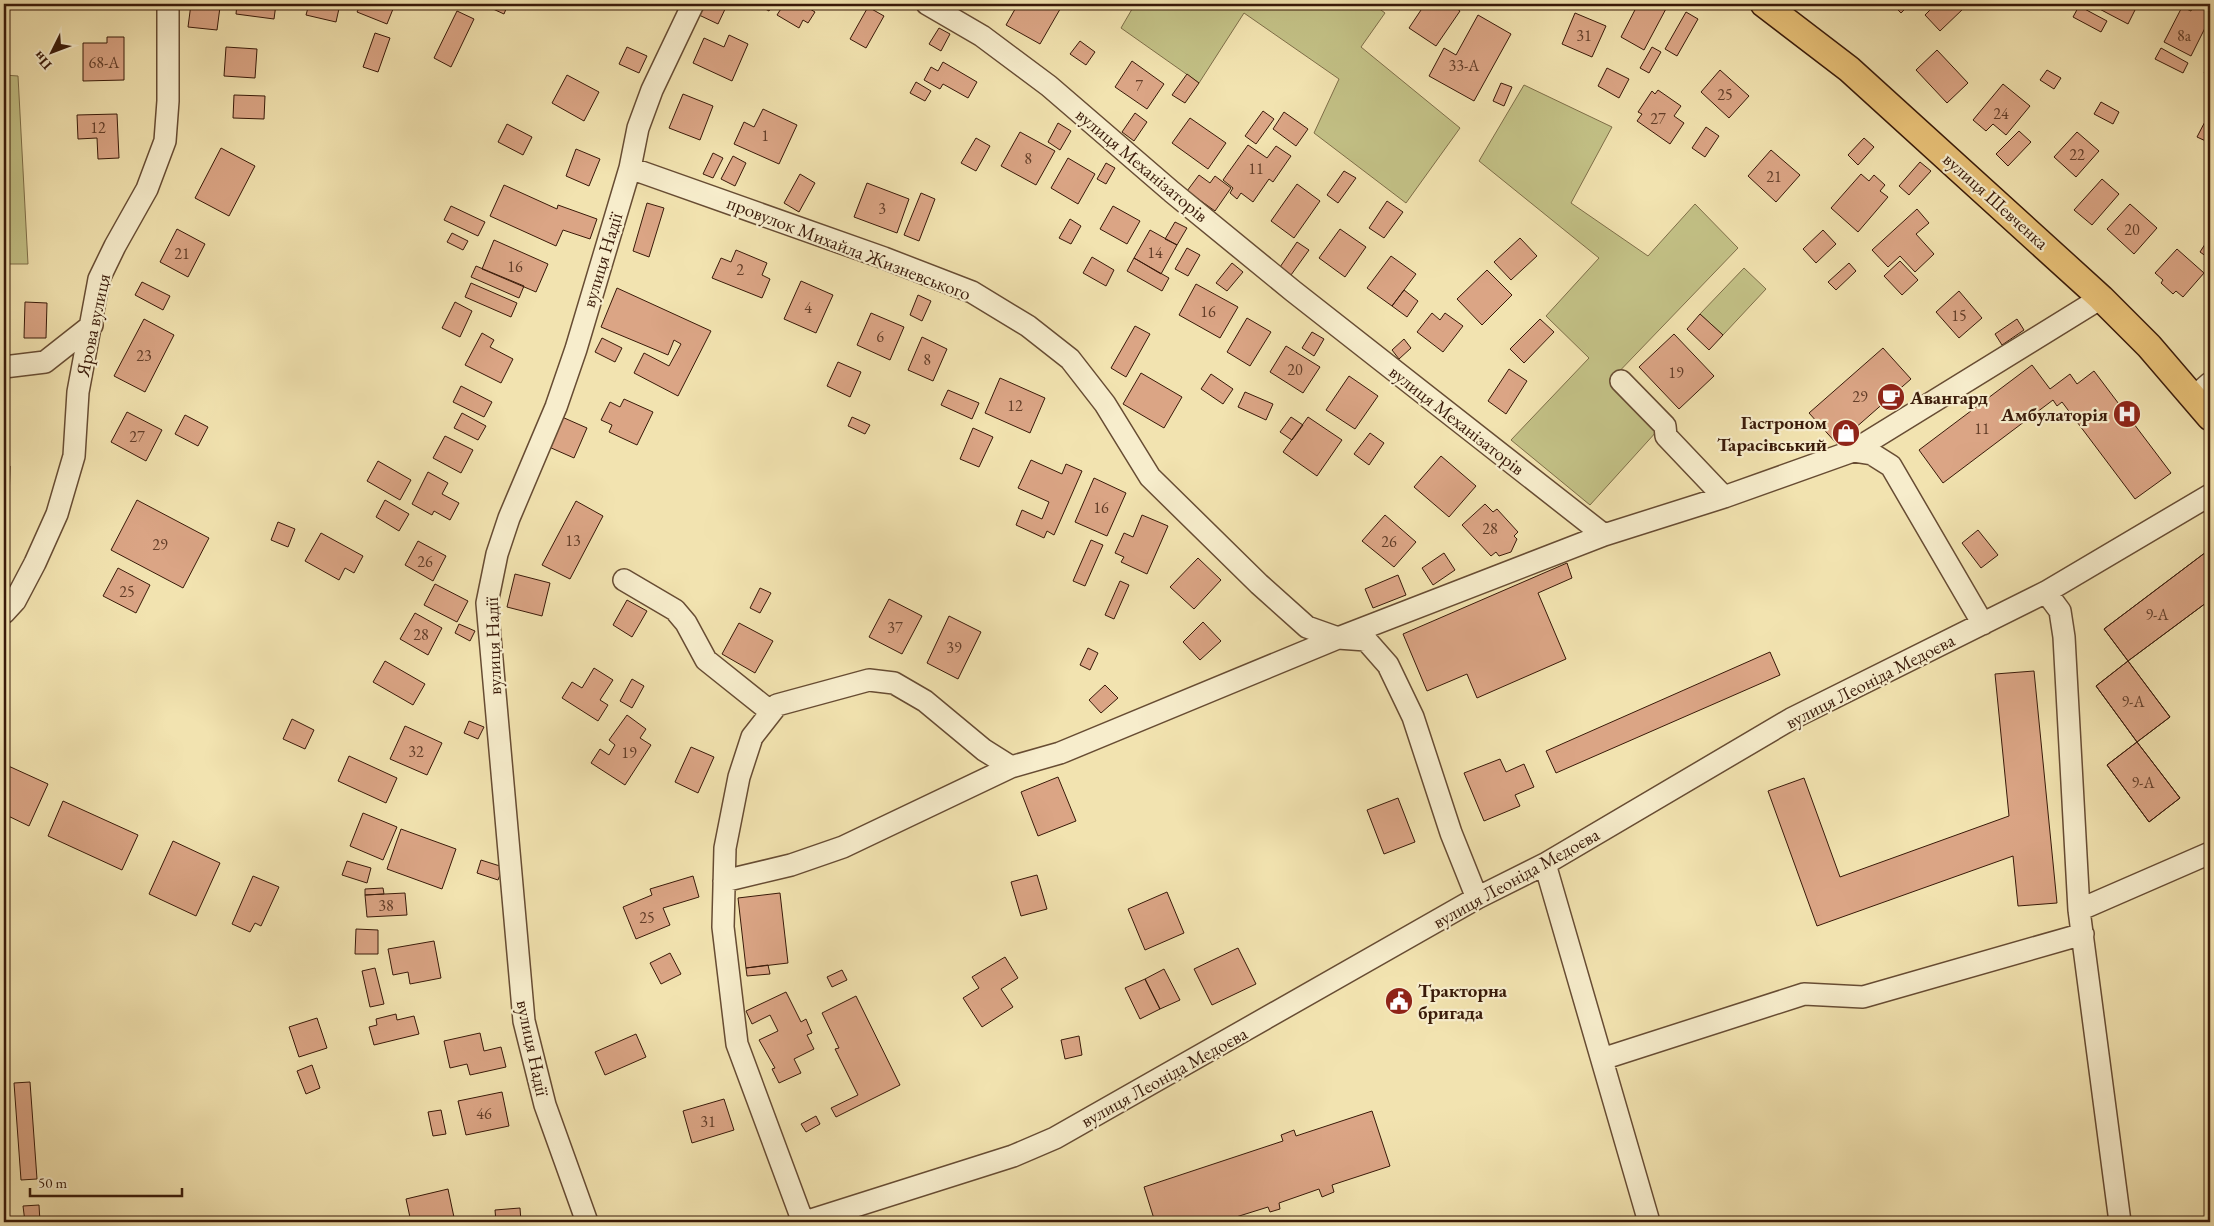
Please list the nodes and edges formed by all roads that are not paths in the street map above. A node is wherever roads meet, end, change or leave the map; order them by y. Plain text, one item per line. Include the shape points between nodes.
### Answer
1 (168, 4) edge
2 (693, 4) edge
3 (927, 4) edge
4 (1764, 4) edge
5 (630, 168) junction
6 (2101, 298) junction
7 (92, 325) junction
8 (4, 368) edge
9 (1621, 380) dead end
10 (2202, 390) edge
11 (2210, 417) edge
12 (1853, 451) junction
13 (2210, 495) edge
14 (1724, 497) junction
15 (1604, 535) junction
16 (624, 580) dead end
17 (2046, 592) junction
18 (4, 613) edge
19 (1983, 624) junction
20 (1338, 638) junction
21 (771, 712) junction
22 (1011, 767) junction
23 (2210, 854) edge
24 (1545, 864) junction
25 (724, 881) junction
26 (1477, 898) junction
27 (2079, 910) junction
28 (2083, 934) junction
29 (1602, 1058) junction
30 (587, 1222) edge
31 (804, 1222) edge
32 (1649, 1222) edge
33 (2120, 1222) edge

1 - 7 street, Ярова вулиця via 165,141 148,189 99,279
2 - 5 street, вулиця Надії via 652,90 638,128
3 - 15 street, вулиця Механізаторів via 982,36 1050,86 1293,291
4 - 6 main road, вулиця Шевченка via 1849,69
5 - 20 street, провулок Михайла Жизневського via 972,292 1028,326 1070,359 1105,404 1150,477 1307,627
5 - 30 street, вулиця Надії via 556,408 497,554 487,603 524,1021 545,1105
6 - 10 main road, вулиця Шевченка
6 - 12 street
7 - 8 street via 45,362
7 - 18 street, Ярова вулиця via 78,392 74,456 57,514 35,563
9 - 14 street via 1665,426 1666,436
10 - 11 main road, вулиця Шевченка
12 - 14 street
12 - 19 street via 1872,454 1891,466
13 - 17 street, вулиця Леоніда Медоєва
14 - 15 street
15 - 20 street
16 - 21 street via 675,610 706,660
17 - 19 street, вулиця Леоніда Медоєва
17 - 27 street via 2060,611 2064,637
19 - 24 street, вулиця Леоніда Медоєва via 1791,719
20 - 22 street via 1060,753
20 - 26 street, провулок Михайла Жизневського via 1366,640 1388,665 1413,717 1451,833
21 - 22 street, вулиця Леоніда Медоєва via 777,705 869,680 894,683 925,701 984,750
21 - 25 street, вулиця Леоніда Медоєва via 752,738 739,777 725,848
22 - 25 street via 843,847 791,865
23 - 27 street
24 - 26 street, вулиця Леоніда Медоєва
24 - 29 street
25 - 31 street, вулиця Леоніда Медоєва via 723,927 737,1044
26 - 31 street, вулиця Леоніда Медоєва via 1055,1138 1013,1156
27 - 28 street
28 - 29 street via 1863,998 1804,994
28 - 33 street
29 - 32 street

